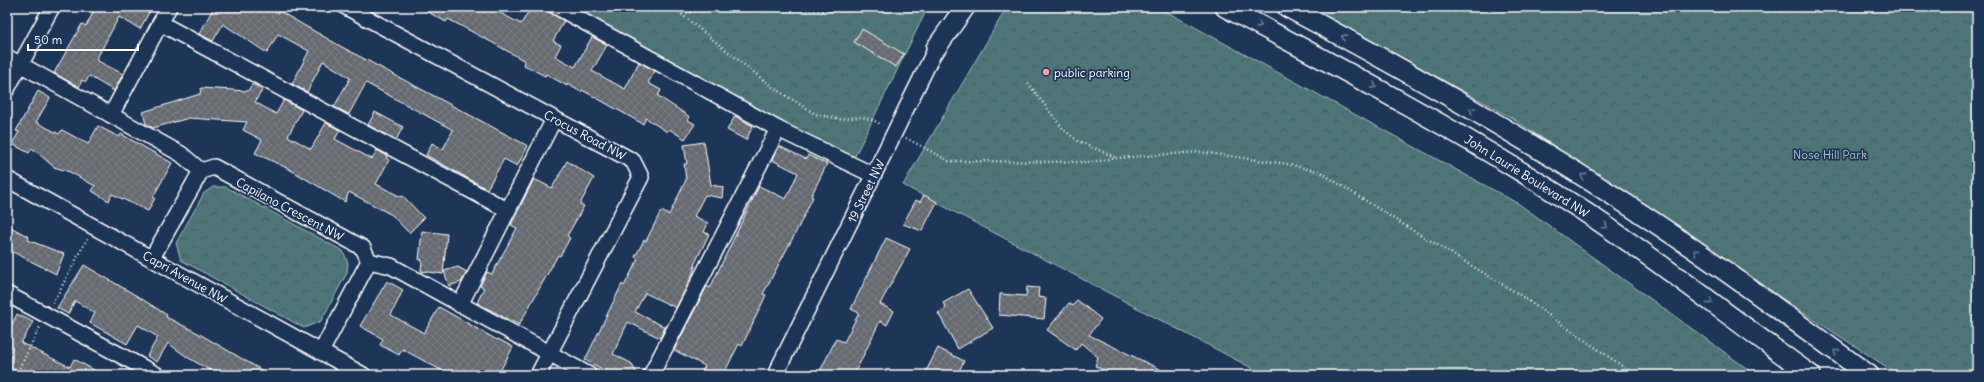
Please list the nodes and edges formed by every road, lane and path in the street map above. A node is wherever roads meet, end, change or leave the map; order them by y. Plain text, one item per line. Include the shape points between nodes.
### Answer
1 (52, 7) edge
2 (169, 7) edge
3 (346, 7) edge
4 (557, 7) edge
5 (672, 7) edge
6 (949, 7) edge
7 (957, 7) edge
8 (965, 7) edge
9 (1225, 7) edge
10 (1287, 7) edge
11 (847, 11) dead end
12 (681, 13) junction
13 (160, 23) junction
14 (936, 48) junction
15 (7, 57) edge
16 (21, 64) junction
17 (1028, 83) dead end
18 (7, 89) edge
19 (111, 115) junction
20 (554, 119) junction
21 (873, 120) dead end
22 (778, 129) junction
23 (908, 139) dead end
24 (1117, 158) junction
25 (201, 171) junction
26 (873, 175) junction
27 (7, 179) edge
28 (507, 210) junction
29 (94, 226) junction
30 (152, 258) junction
31 (369, 261) junction
32 (7, 294) edge
33 (460, 305) junction
34 (47, 315) junction
35 (321, 352) junction
36 (549, 354) junction
37 (16, 375) edge
38 (157, 375) edge
39 (363, 375) edge
40 (538, 375) edge
41 (589, 375) edge
42 (651, 375) edge
43 (775, 375) edge
44 (1635, 375) edge
45 (1811, 375) edge
46 (1869, 375) edge

1 - 16 street
2 - 13 street
3 - 20 street, Crocus Road NW
4 - 22 street
5 - 12 path
6 - 14 main road
7 - 14 street, 19 Street NW
8 - 14 main road
9 -> 45 main road, John Laurie Boulevard NW via 1380,90 1531,178 1651,258
46 -> 10 main road via 1674,236 1548,154
11 - 12 path via 796,9
12 - 21 path via 771,86 815,114 840,119 862,117
13 - 19 street
13 - 28 street
14 - 26 street, 19 Street NW
15 - 16 street
16 - 18 street
16 - 19 street
17 - 24 path via 1063,129 1078,141
19 - 25 street via 181,154
20 - 28 street
20 - 36 street, Crocus Road NW via 633,161 641,177
22 - 26 street
22 - 42 street
23 - 24 path via 949,161 1094,162
24 - 44 path via 1200,152 1287,164 1320,172 1517,293
25 - 30 street
25 - 31 street, Capilano Crescent NW via 214,168 241,182 363,248
26 - 43 street, 19 Street NW
27 - 29 street, Capri Avenue NW
28 - 33 street
29 - 30 street, Capri Avenue NW
29 - 34 path
30 - 35 street, Capri Avenue NW
31 - 33 street via 391,266
31 - 35 street
32 - 34 street
33 - 36 street
34 - 37 path
34 - 38 street
35 - 39 street, Capri Avenue NW
36 - 40 street, Crocus Road NW
36 - 41 street

